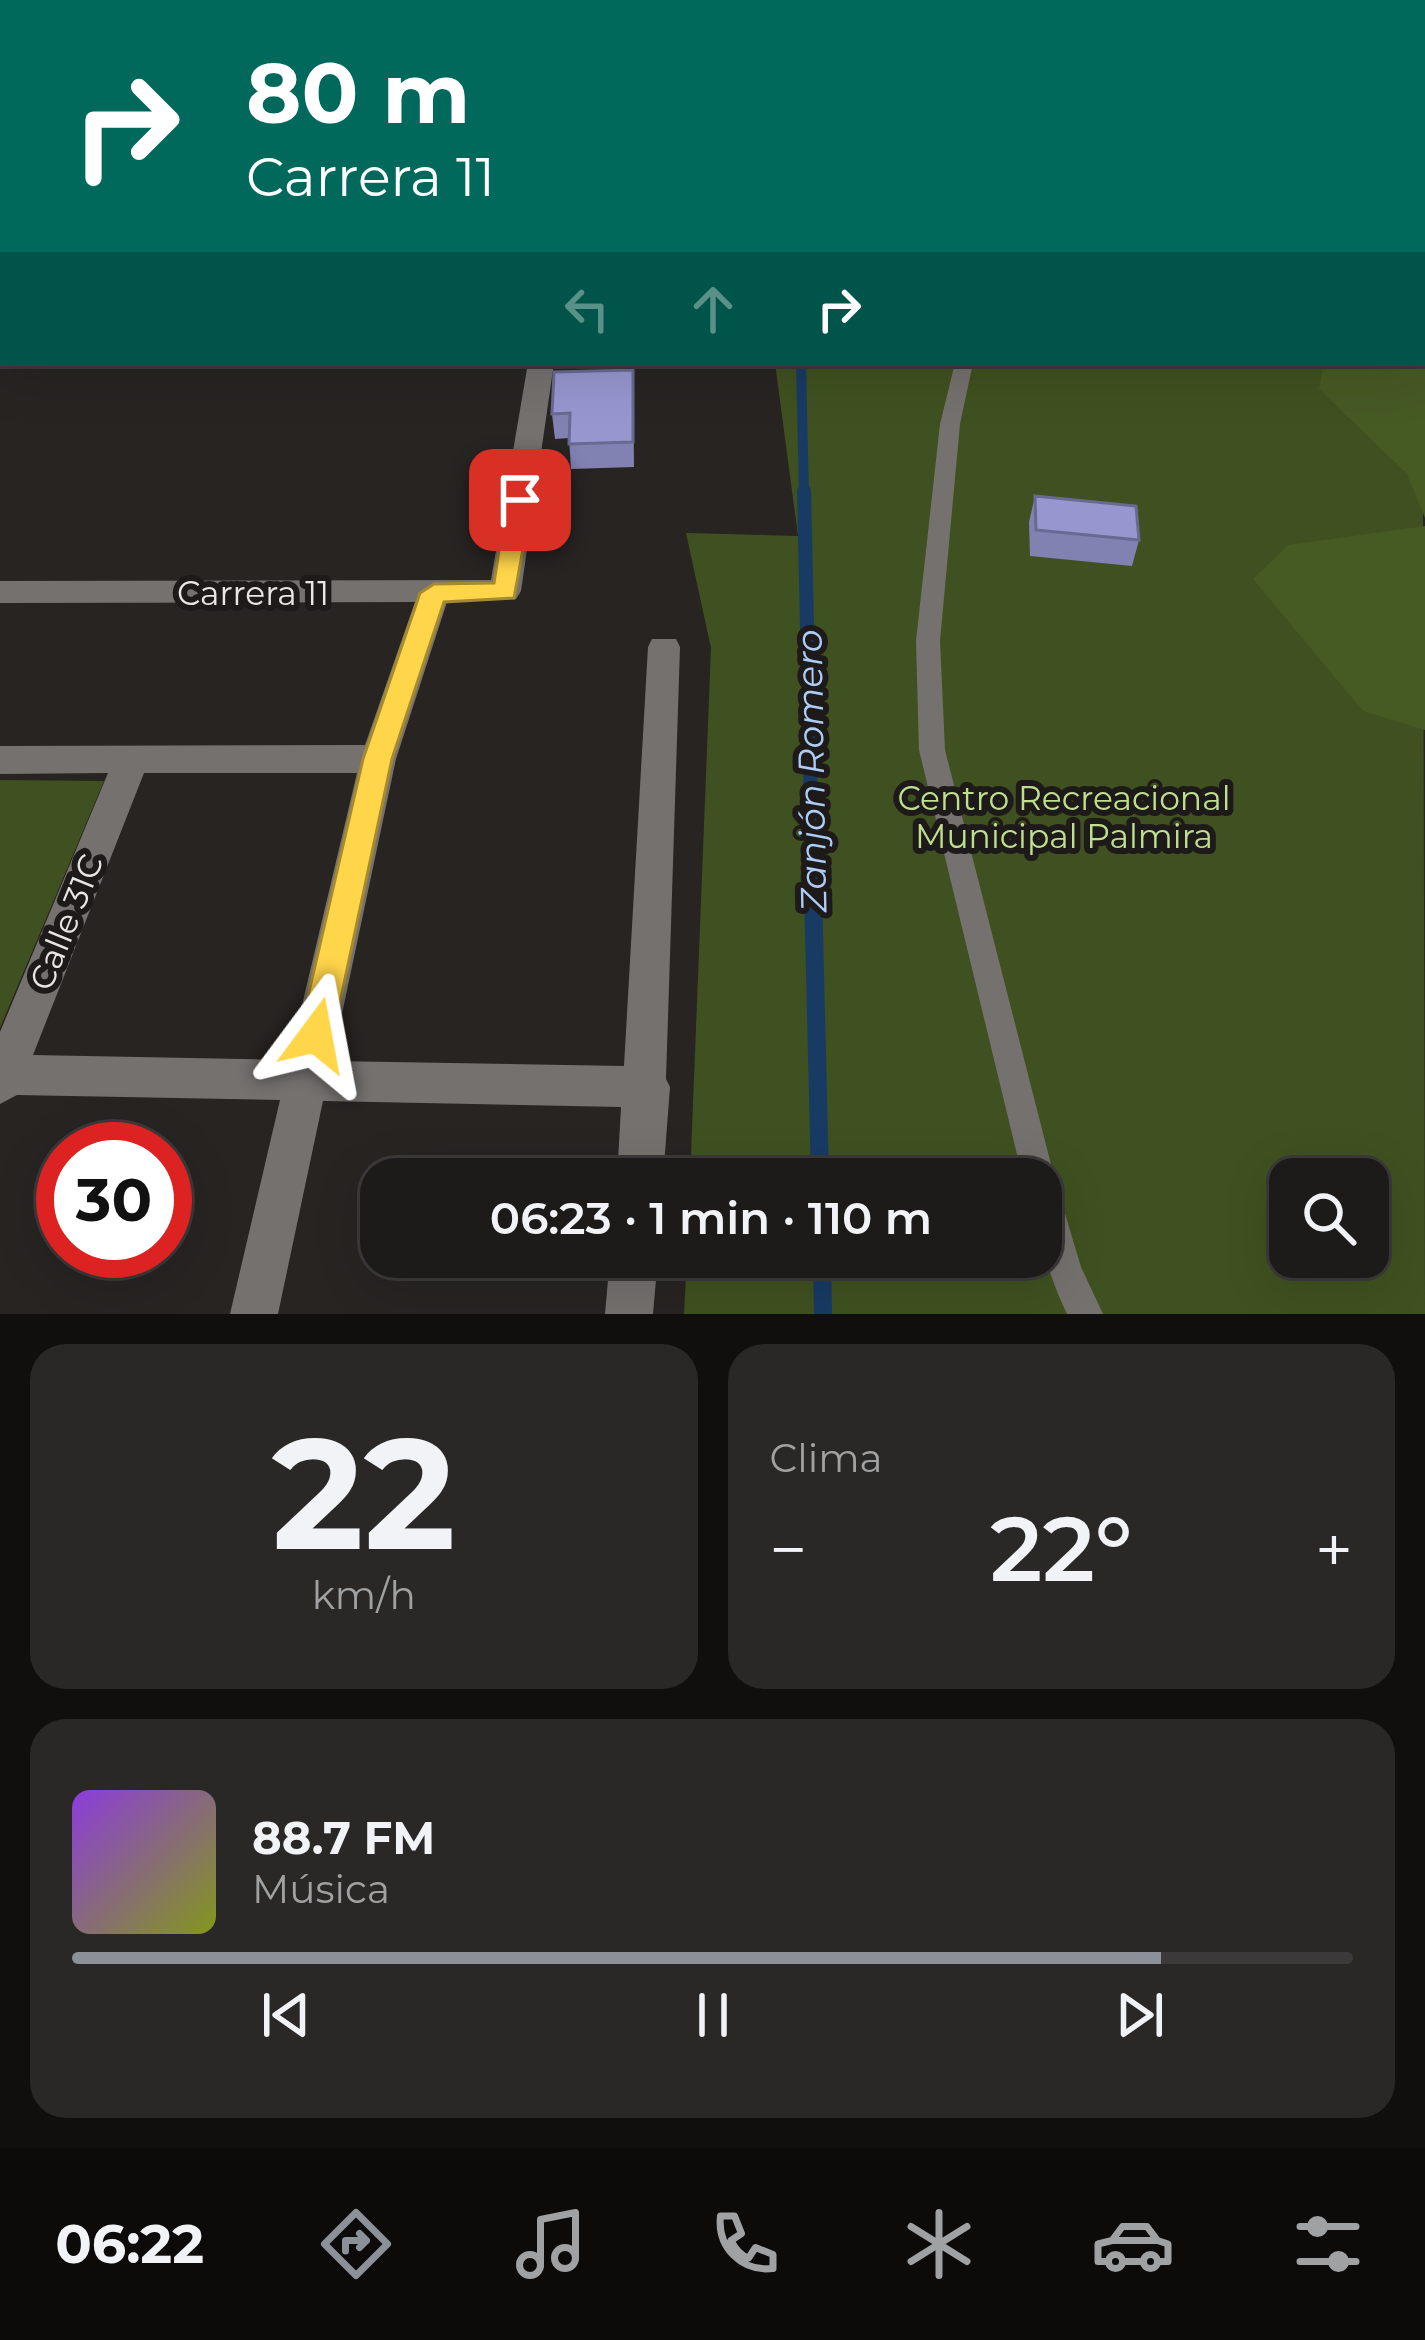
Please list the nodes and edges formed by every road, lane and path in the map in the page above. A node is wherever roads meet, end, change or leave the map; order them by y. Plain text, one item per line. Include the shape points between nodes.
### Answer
1 (542, 366) edge
2 (963, 366) edge
3 (0, 592) edge
4 (434, 593) junction
5 (664, 647) dead end
6 (378, 759) junction
7 (0, 760) edge
8 (131, 761) junction
9 (2, 1080) edge
10 (306, 1081) junction
11 (648, 1087) junction
12 (642, 1158) edge
13 (1034, 1158) edge
14 (1062, 1260) edge
15 (632, 1278) edge
16 (254, 1314) edge
17 (629, 1314) edge
18 (1085, 1314) edge

1 - 4 street, Carrera 11 via 505,591
2 - 13 lane via 928,641 932,750
3 - 4 street, Carrera 11
4 - 6 street
5 - 11 street
6 - 8 street
6 - 10 street
7 - 8 street
8 - 9 street, Calle 31C
9 - 10 street
10 - 11 street
10 - 16 street
11 - 12 street
14 - 18 lane
15 - 17 street

